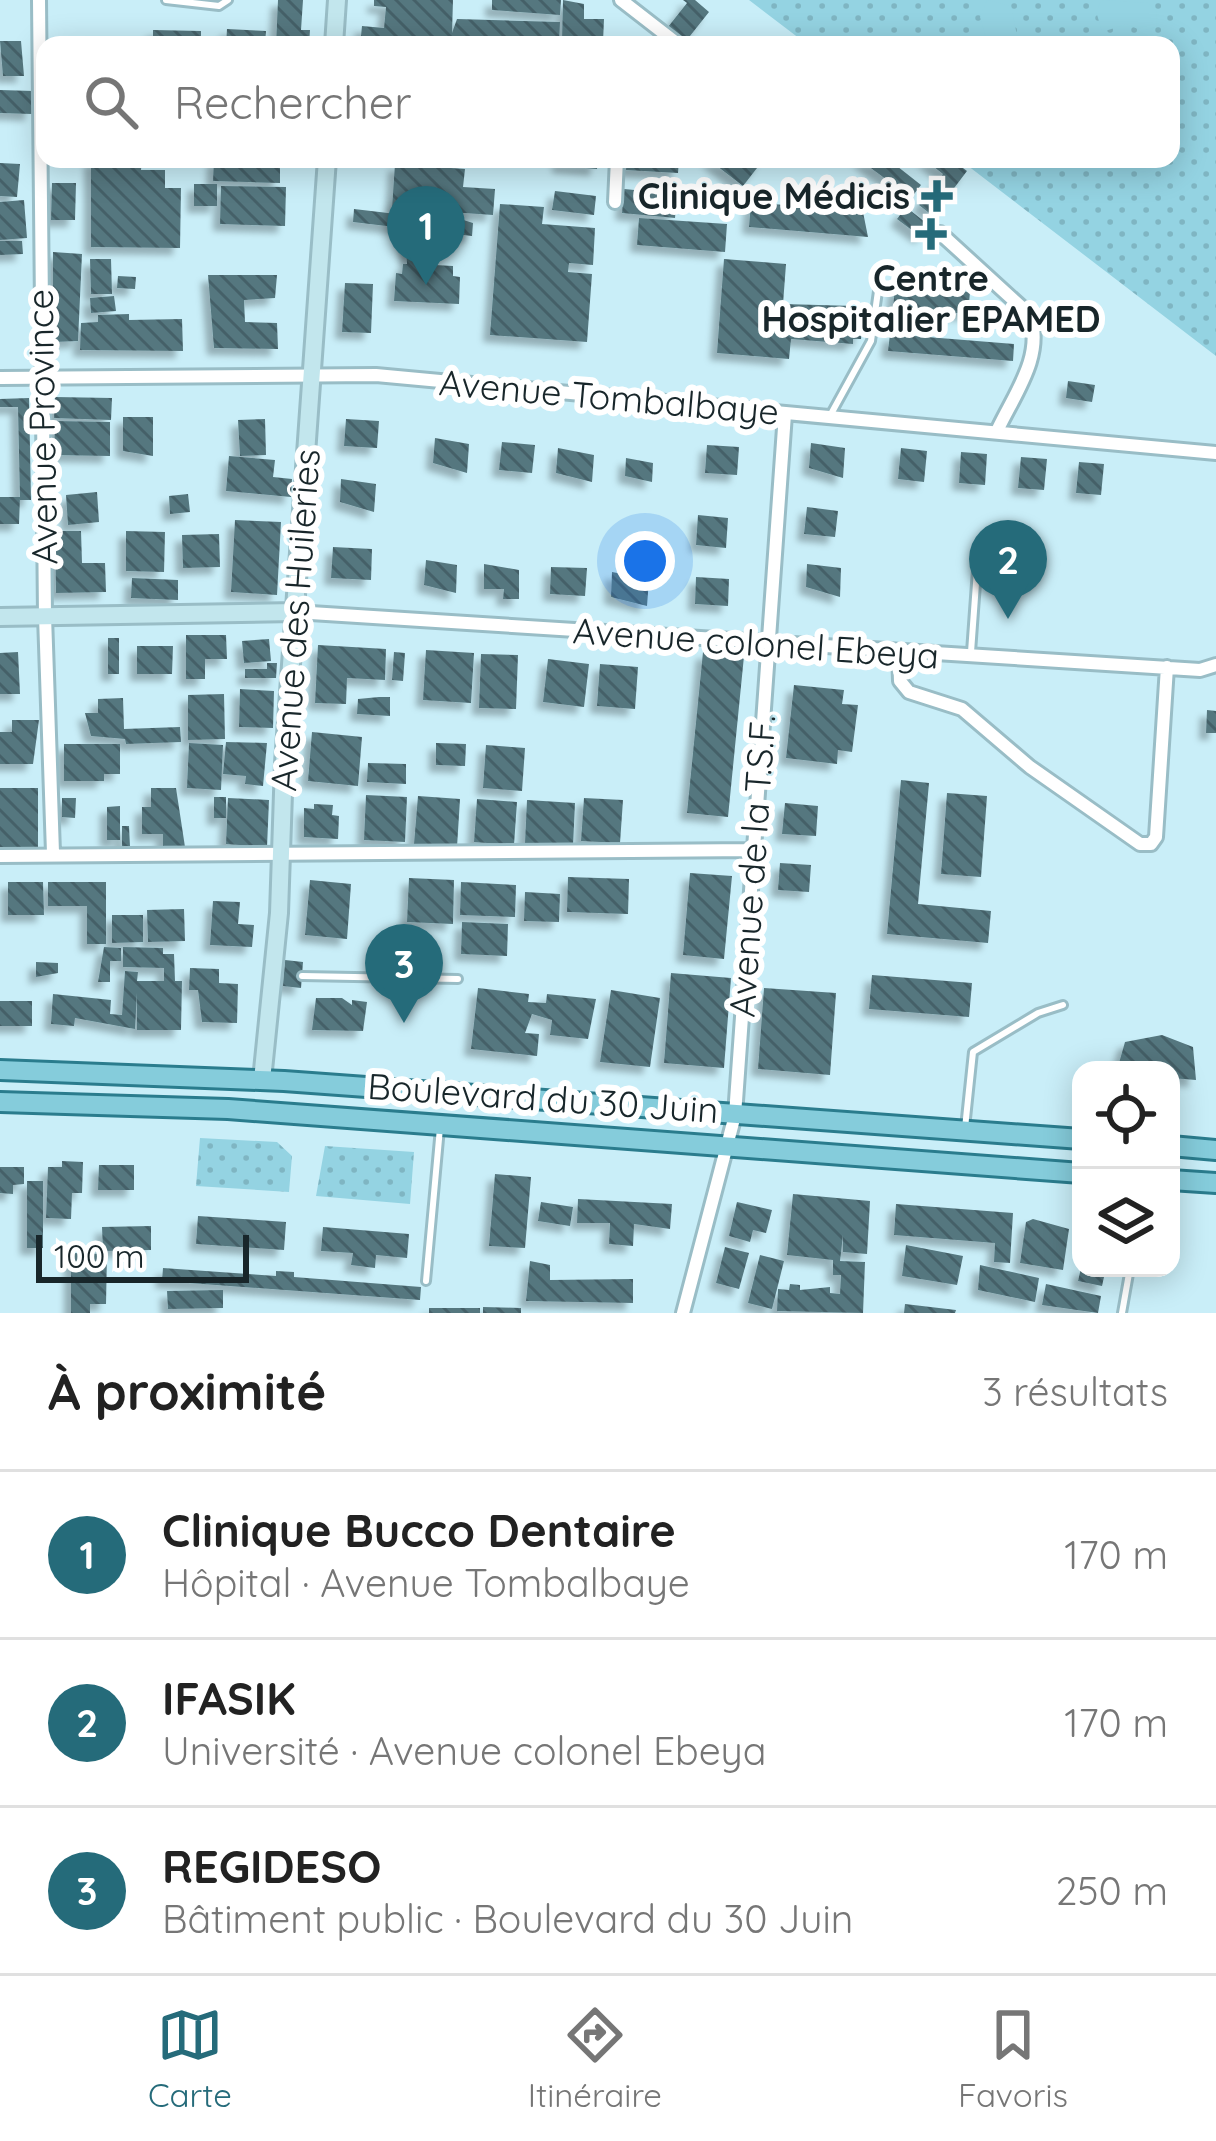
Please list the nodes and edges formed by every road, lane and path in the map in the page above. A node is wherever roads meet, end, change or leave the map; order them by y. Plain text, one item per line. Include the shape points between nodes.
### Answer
1 (38, 0) edge
2 (156, 0) edge
3 (228, 0) edge
4 (337, 0) edge
5 (621, 0) edge
6 (166, 1) edge
7 (38, 36) edge
8 (335, 36) edge
9 (667, 36) edge
10 (40, 168) edge
11 (326, 168) edge
12 (617, 168) edge
13 (615, 202) dead end
14 (940, 233) dead end
15 (879, 284) dead end
16 (312, 374) junction
17 (42, 377) junction
18 (0, 378) edge
19 (785, 414) junction
20 (829, 417) junction
21 (998, 429) junction
22 (1216, 453) edge
23 (1035, 560) dead end
24 (295, 612) junction
25 (0, 616) edge
26 (45, 616) junction
27 (767, 645) junction
28 (899, 652) junction
29 (970, 656) junction
30 (1216, 664) edge
31 (1167, 667) junction
32 (753, 850) junction
33 (53, 853) junction
34 (280, 855) junction
35 (0, 856) edge
36 (302, 976) dead end
37 (458, 979) dead end
38 (1063, 1005) dead end
39 (0, 1070) edge
40 (262, 1080) junction
41 (0, 1102) edge
42 (735, 1115) junction
43 (440, 1124) junction
44 (965, 1131) junction
45 (1072, 1138) edge
46 (728, 1144) junction
47 (1180, 1147) edge
48 (1216, 1150) edge
49 (1072, 1172) edge
50 (1180, 1181) edge
51 (1216, 1183) edge
52 (1128, 1277) edge
53 (426, 1281) dead end
54 (683, 1313) edge
55 (1122, 1313) edge

1 - 7 street, Avenue Province
2 - 6 lane
3 - 6 lane
4 - 8 main road
5 - 9 street
10 - 17 street, Avenue Province
11 - 16 main road, Avenue des Huileries
12 - 13 street
14 - 21 street via 1030,316 1036,334
15 - 20 lane via 871,341
16 - 17 street, Avenue Tombalbaye
16 - 19 street, Avenue Tombalbaye
16 - 24 main road, Avenue des Huileries
17 - 18 street, Avenue Tombalbaye
17 - 26 street, Avenue Province
19 - 20 street, Avenue Tombalbaye
19 - 27 street, Avenue de la T.S.F.
20 - 21 street, Avenue Tombalbaye
21 - 22 street, Avenue Tombalbaye
23 - 29 lane via 978,556
24 - 26 main road
24 - 27 street, Avenue colonel Ebeya
24 - 34 main road, Avenue des Huileries
25 - 26 main road
26 - 33 street, Avenue Province
27 - 28 street, Avenue colonel Ebeya
27 - 32 street, Avenue de la T.S.F.
28 - 29 street, Avenue colonel Ebeya
28 - 31 street via 900,681 909,692 962,709 1140,844 1156,837
29 - 31 street, Avenue colonel Ebeya
30 - 31 street, Avenue colonel Ebeya
32 - 34 street
32 - 42 street, Avenue de la T.S.F.
33 - 34 street
33 - 35 street
34 - 40 main road, Avenue des Huileries via 278,974
36 - 37 lane
38 - 44 lane via 973,1052
39 - 40 main road, Boulevard du 30 Juin
40 - 42 main road, Boulevard du 30 Juin
41 - 43 main road, Boulevard du 30 Juin
42 - 44 main road, Boulevard du 30 Juin
42 - 46 street, Avenue de la T.S.F.
43 - 46 main road, Boulevard du 30 Juin
43 - 53 lane
44 - 45 main road, Boulevard du 30 Juin
46 - 49 main road, Boulevard du 30 Juin
46 - 54 street, Avenue de la T.S.F.
47 - 48 main road
50 - 51 main road
52 - 55 lane

